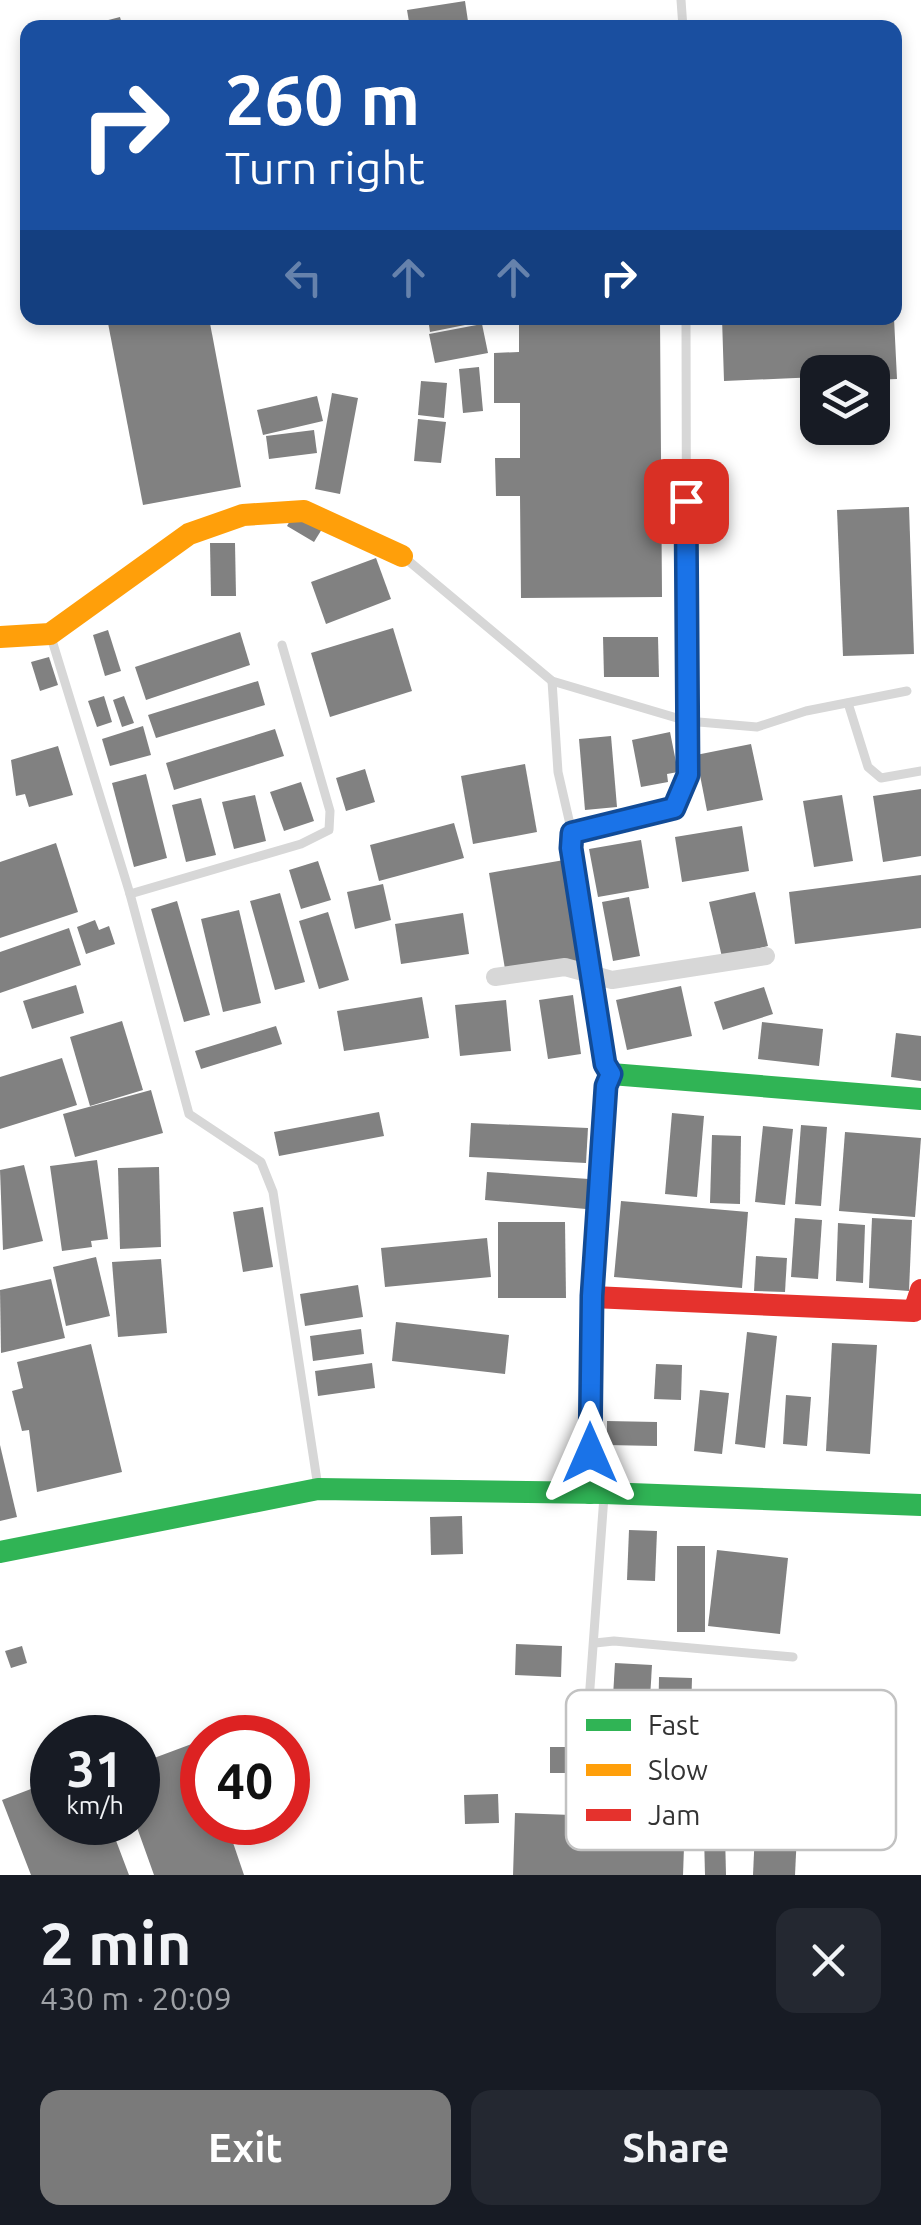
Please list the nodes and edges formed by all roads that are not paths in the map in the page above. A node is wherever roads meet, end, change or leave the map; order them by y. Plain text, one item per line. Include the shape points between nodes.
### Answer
1 (686, 325) edge
2 (402, 556) joint
3 (50, 634) junction
4 (0, 637) edge
5 (282, 645) dead end
6 (552, 682) junction
7 (907, 690) dead end
8 (848, 702) junction
9 (687, 721) junction
10 (921, 772) edge
11 (572, 833) junction
12 (130, 894) junction
13 (766, 956) dead end
14 (590, 974) junction
15 (495, 977) dead end
16 (611, 1074) junction
17 (921, 1099) edge
18 (921, 1290) edge
19 (592, 1296) junction
20 (318, 1489) junction
21 (597, 1493) junction
22 (921, 1505) edge
23 (0, 1552) edge
24 (595, 1643) junction
25 (793, 1657) dead end
26 (591, 1690) edge

1 - 9 lane
2 - 3 street via 304,510 243,515 189,534
2 - 6 lane
3 - 4 street
3 - 12 lane
5 - 12 lane via 330,811 329,830
6 - 9 lane
6 - 11 lane via 558,772
7 - 8 lane
8 - 9 lane via 757,726
8 - 10 lane via 868,766 881,778
9 - 11 lane via 688,775 674,808
11 - 14 lane
12 - 20 lane via 189,1114 261,1162 273,1192
13 - 14 street via 612,980
14 - 15 street via 565,967
14 - 16 lane
16 - 17 street
16 - 19 street
18 - 19 street via 914,1311
19 - 21 street
20 - 21 street
20 - 23 street
21 - 22 street
21 - 24 lane
24 - 25 lane
24 - 26 lane

